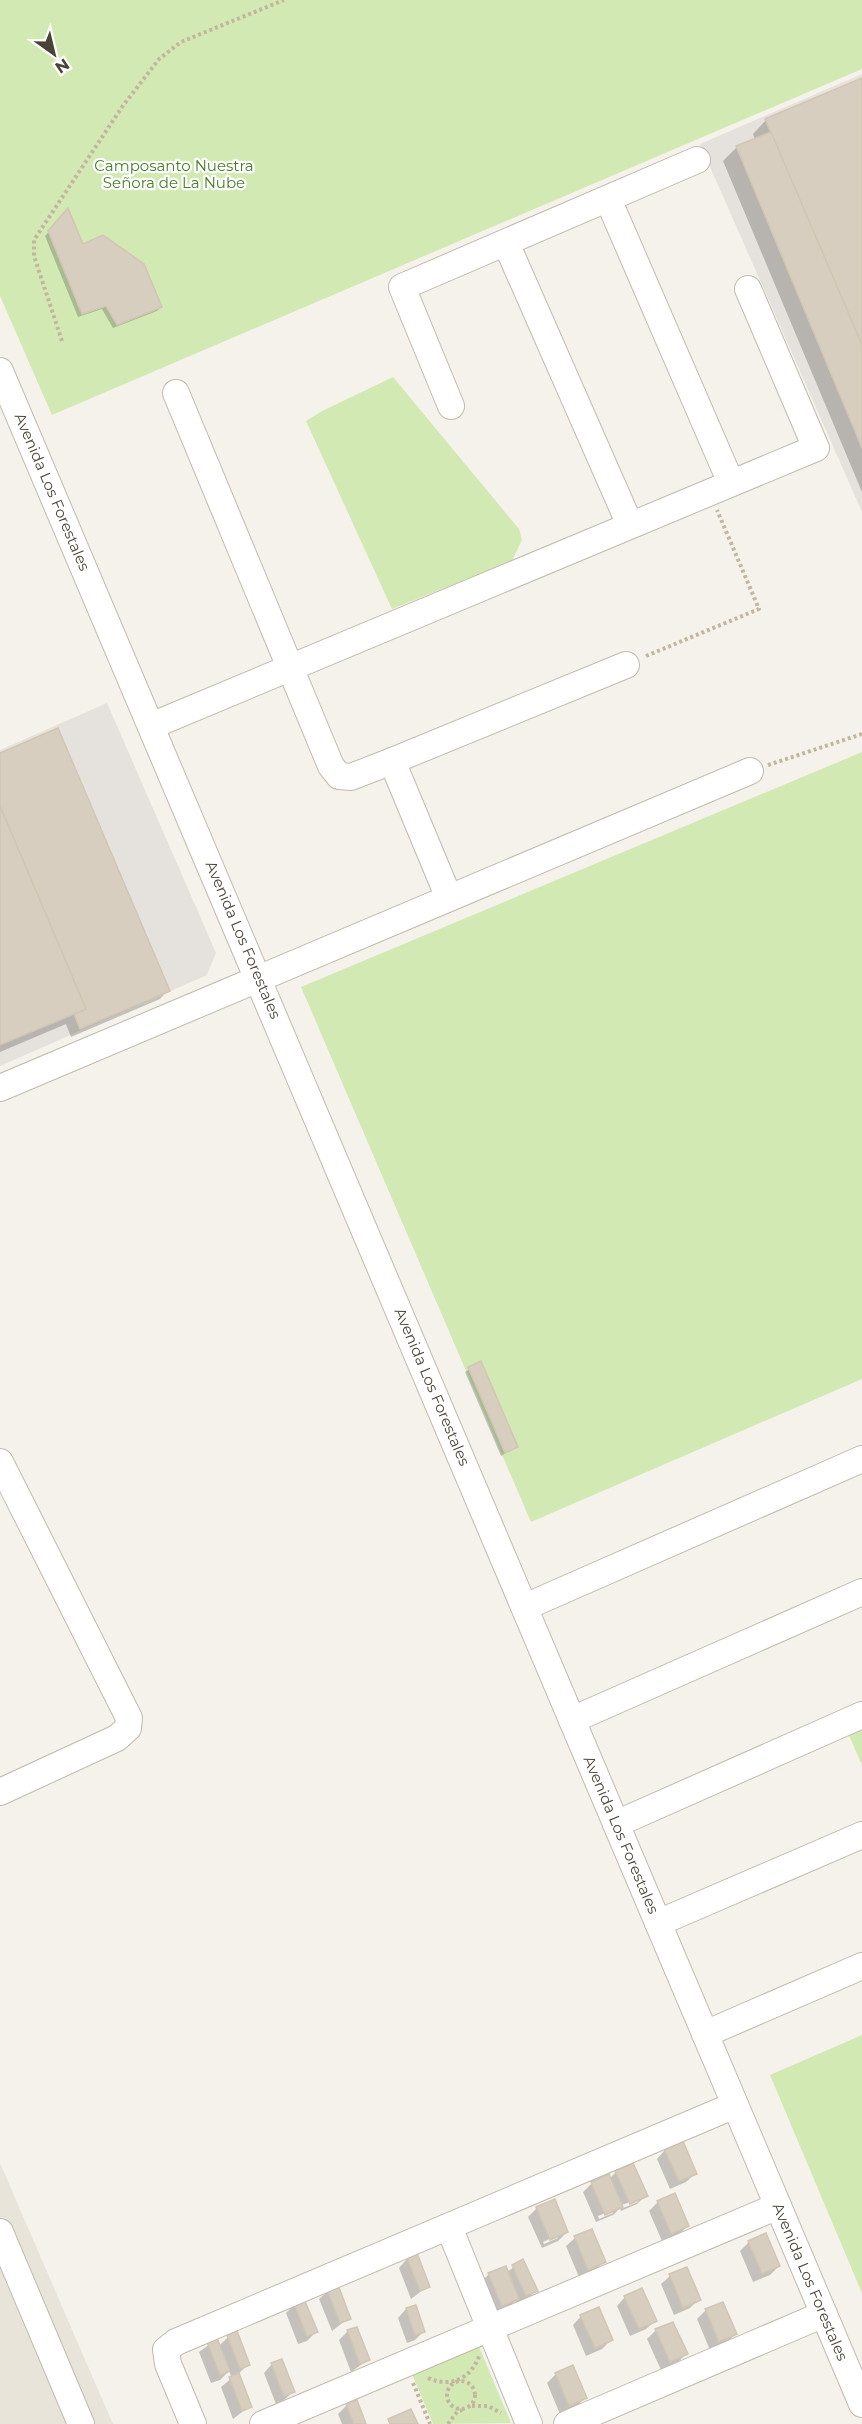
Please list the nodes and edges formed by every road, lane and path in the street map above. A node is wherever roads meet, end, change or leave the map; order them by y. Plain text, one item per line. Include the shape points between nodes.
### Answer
1 (284, 0) edge
2 (698, 160) dead end
3 (608, 199) junction
4 (507, 243) junction
5 (748, 290) dead end
6 (62, 341) dead end
7 (0, 371) edge
8 (176, 393) dead end
9 (451, 406) dead end
10 (721, 488) junction
11 (630, 525) junction
12 (626, 665) joint
13 (290, 668) junction
14 (151, 726) junction
15 (862, 734) edge
16 (392, 761) junction
17 (750, 771) joint
18 (449, 898) junction
19 (259, 979) junction
20 (0, 1088) edge
21 (862, 1459) edge
22 (0, 1462) edge
23 (862, 1592) edge
24 (525, 1606) junction
25 (862, 1715) edge
26 (572, 1720) junction
27 (0, 1792) edge
28 (616, 1824) junction
29 (862, 1835) edge
30 (658, 1923) junction
31 (862, 1966) edge
32 (705, 2034) junction
33 (735, 2105) junction
34 (778, 2206) junction
35 (449, 2227) junction
36 (0, 2232) edge
37 (824, 2314) junction
38 (490, 2328) junction
39 (405, 2364) junction
40 (862, 2404) edge
41 (466, 2409) junction
42 (504, 2416) dead end
43 (81, 2424) edge
44 (193, 2424) edge
45 (263, 2424) edge
46 (430, 2424) edge
47 (448, 2424) edge
48 (529, 2424) edge
49 (567, 2424) edge

1 - 6 path via 181,42 159,59 122,107 34,240 34,256
2 - 3 street
3 - 4 street
3 - 10 street
4 - 9 street via 402,287
4 - 11 street
5 - 10 street via 816,448
7 - 14 street, Avenida Los Forestales
8 - 13 street
10 - 11 street
10 - 12 path via 759,609
11 - 13 street
12 - 16 street
13 - 14 street
13 - 16 street via 331,766 339,776 351,777
14 - 19 street, Avenida Los Forestales
15 - 17 path
16 - 18 street
17 - 18 street
18 - 19 street
19 - 20 street
19 - 24 street, Avenida Los Forestales
21 - 24 street
22 - 27 street via 129,1718 128,1728 117,1738
23 - 26 street
24 - 26 street, Avenida Los Forestales
25 - 28 street
26 - 28 street, Avenida Los Forestales
28 - 30 street, Avenida Los Forestales
29 - 30 street
30 - 32 street, Avenida Los Forestales
31 - 32 street
32 - 33 street, Avenida Los Forestales
33 - 34 street, Avenida Los Forestales
33 - 35 street
34 - 37 street, Avenida Los Forestales
34 - 38 street
35 - 38 street
35 - 44 street via 171,2346 166,2350 168,2364
36 - 43 street
37 - 40 street, Avenida Los Forestales
37 - 49 street
38 - 39 street
38 - 48 street
39 - 45 street
39 - 46 path
41 - 41 path via 473,2403 475,2393 470,2384 456,2381 447,2391 447,2400 452,2407
41 - 42 path via 476,2404 488,2406
41 - 47 path via 457,2412

